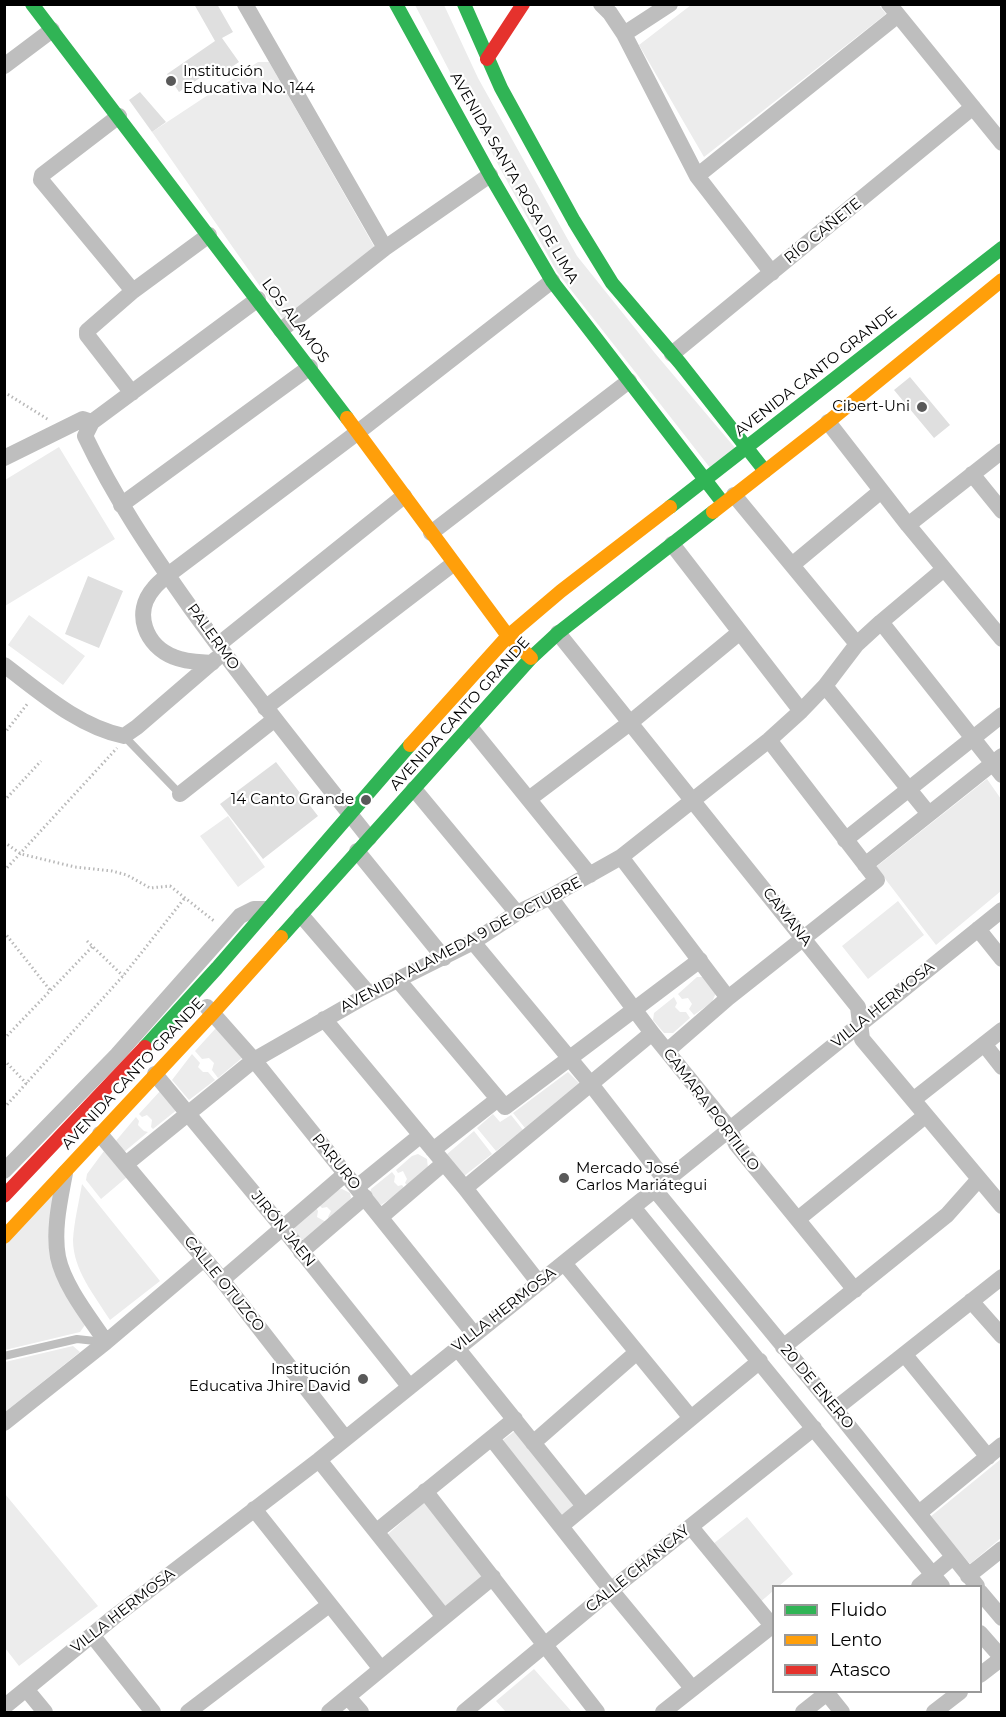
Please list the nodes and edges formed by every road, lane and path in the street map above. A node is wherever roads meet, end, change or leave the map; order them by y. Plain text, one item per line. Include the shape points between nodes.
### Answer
1 (32, 4) edge
2 (245, 4) edge
3 (396, 4) edge
4 (464, 4) edge
5 (523, 4) edge
6 (602, 4) edge
7 (670, 4) edge
8 (893, 10) edge
9 (52, 30) junction
10 (624, 34) junction
11 (488, 59) junction
12 (4, 66) edge
13 (973, 107) junction
14 (119, 116) junction
15 (1002, 143) edge
16 (490, 175) junction
17 (697, 176) junction
18 (209, 235) junction
19 (385, 248) junction
20 (1002, 248) edge
21 (772, 273) junction
22 (1002, 280) edge
23 (552, 281) junction
24 (133, 291) junction
25 (258, 299) junction
26 (281, 330) junction
27 (672, 354) junction
28 (310, 367) junction
29 (629, 381) junction
30 (4, 393) edge
31 (132, 393) junction
32 (92, 422) junction
33 (828, 422) junction
34 (63, 429) junction
35 (358, 432) junction
36 (747, 448) junction
37 (1002, 451) edge
38 (4, 458) edge
39 (765, 471) junction
40 (972, 474) junction
41 (706, 480) junction
42 (881, 490) junction
43 (404, 496) junction
44 (729, 499) junction
45 (121, 505) junction
46 (1002, 511) edge
47 (908, 525) junction
48 (431, 533) junction
49 (672, 544) junction
50 (453, 564) junction
51 (792, 565) junction
52 (944, 568) junction
53 (168, 575) junction
54 (881, 622) junction
55 (740, 632) junction
56 (558, 633) junction
57 (508, 636) junction
58 (1002, 639) edge
59 (857, 644) junction
60 (218, 653) junction
61 (531, 658) junction
62 (4, 665) edge
63 (825, 686) junction
64 (39, 690) junction
65 (801, 711) junction
66 (270, 714) junction
67 (1002, 715) edge
68 (631, 722) junction
69 (470, 727) junction
70 (5, 733) edge
71 (124, 736) junction
72 (972, 738) junction
73 (769, 740) junction
74 (41, 761) dead end
75 (998, 765) edge
76 (910, 788) junction
77 (414, 789) junction
78 (180, 794) joint
79 (529, 799) junction
80 (693, 799) junction
81 (4, 801) edge
82 (350, 814) junction
83 (929, 814) junction
84 (369, 838) junction
85 (845, 840) junction
86 (4, 842) edge
87 (357, 851) junction
88 (21, 854) junction
89 (621, 857) junction
90 (865, 865) junction
91 (4, 871) edge
92 (590, 875) junction
93 (550, 897) junction
94 (184, 899) junction
95 (268, 909) junction
96 (1002, 910) edge
97 (517, 913) junction
98 (301, 915) junction
99 (978, 929) junction
100 (227, 931) junction
101 (4, 932) edge
102 (803, 938) junction
103 (87, 941) dead end
104 (473, 942) junction
105 (93, 946) junction
106 (444, 958) junction
107 (1002, 959) edge
108 (700, 960) junction
109 (123, 976) junction
110 (398, 980) junction
111 (50, 990) junction
112 (194, 993) junction
113 (369, 994) junction
114 (728, 998) junction
115 (634, 1009) junction
116 (213, 1013) junction
117 (324, 1019) junction
118 (860, 1023) junction
119 (1002, 1030) edge
120 (651, 1033) junction
121 (4, 1039) edge
122 (984, 1044) junction
123 (667, 1051) junction
124 (254, 1059) junction
125 (570, 1059) junction
126 (4, 1060) edge
127 (1002, 1067) edge
128 (155, 1074) junction
129 (590, 1083) junction
130 (27, 1084) junction
131 (498, 1099) junction
132 (913, 1100) junction
133 (4, 1108) edge
134 (189, 1113) junction
135 (925, 1116) junction
136 (730, 1129) junction
137 (100, 1134) junction
138 (421, 1135) junction
139 (439, 1156) junction
140 (126, 1164) junction
141 (4, 1171) edge
142 (65, 1171) junction
143 (345, 1174) junction
144 (979, 1179) junction
145 (660, 1186) junction
146 (465, 1188) junction
147 (361, 1192) junction
148 (4, 1196) edge
149 (1002, 1206) edge
150 (633, 1207) junction
151 (381, 1217) junction
152 (798, 1219) junction
153 (282, 1227) junction
154 (4, 1237) edge
155 (301, 1252) junction
156 (204, 1259) junction
157 (564, 1263) junction
158 (1002, 1276) edge
159 (222, 1280) junction
160 (539, 1283) junction
161 (855, 1290) junction
162 (971, 1301) junction
163 (474, 1334) junction
164 (1002, 1336) edge
165 (106, 1342) junction
166 (783, 1347) junction
167 (457, 1348) junction
168 (637, 1352) junction
169 (905, 1355) junction
170 (4, 1356) edge
171 (760, 1361) junction
172 (409, 1386) junction
173 (836, 1409) junction
174 (691, 1418) junction
175 (515, 1419) junction
176 (4, 1423) edge
177 (814, 1428) junction
178 (345, 1438) junction
179 (492, 1438) junction
180 (533, 1443) junction
181 (1002, 1445) edge
182 (988, 1457) junction
183 (319, 1460) junction
184 (425, 1491) junction
185 (584, 1506) junction
186 (254, 1509) junction
187 (919, 1513) junction
188 (561, 1526) junction
189 (691, 1527) junction
190 (377, 1531) junction
191 (1002, 1549) edge
192 (953, 1557) junction
193 (493, 1577) junction
194 (937, 1581) edge
195 (972, 1581) edge
196 (611, 1590) junction
197 (982, 1593) edge
198 (329, 1605) junction
199 (444, 1617) junction
200 (1002, 1618) edge
201 (772, 1626) edge
202 (772, 1628) edge
203 (982, 1634) edge
204 (92, 1635) junction
205 (545, 1645) junction
206 (1002, 1658) edge
207 (381, 1669) junction
208 (982, 1674) edge
209 (692, 1688) junction
210 (26, 1689) junction
211 (826, 1693) edge
212 (959, 1693) edge
213 (348, 1697) junction
214 (4, 1707) edge
215 (475, 1709) edge
216 (45, 1713) edge
217 (153, 1713) edge
218 (188, 1713) edge
219 (329, 1713) edge
220 (361, 1713) edge
221 (597, 1713) edge
222 (663, 1713) edge
223 (803, 1713) edge
224 (842, 1713) edge
225 (934, 1713) edge

1 - 9 main road, LOS ALAMOS
2 - 19 street
3 - 16 main road, AVENIDA SANTA ROSA DE LIMA
4 - 11 main road, AVENIDA SANTA ROSA DE LIMA
5 - 11 main road
6 - 10 street
7 - 10 street
8 - 13 street
8 - 17 street
9 - 12 street
9 - 14 main road, LOS ALAMOS
10 - 17 street
11 - 27 main road, AVENIDA SANTA ROSA DE LIMA via 528,139 598,261
13 - 15 street
13 - 21 street, RÍO CAÑETE
14 - 18 main road, LOS ALAMOS
14 - 24 street via 42,175 41,180
16 - 19 street
16 - 23 main road, AVENIDA SANTA ROSA DE LIMA
17 - 21 street
18 - 24 street
18 - 25 main road, LOS ALAMOS
19 - 26 street
20 - 36 main road, AVENIDA CANTO GRANDE
21 - 27 street, RÍO CAÑETE
22 - 33 main road, AVENIDA CANTO GRANDE
23 - 29 main road, AVENIDA SANTA ROSA DE LIMA
23 - 35 street
24 - 31 street via 89,327 87,335
25 - 26 main road, LOS ALAMOS
25 - 31 street
26 - 28 main road, LOS ALAMOS
27 - 36 main road, AVENIDA SANTA ROSA DE LIMA
28 - 35 main road, LOS ALAMOS
28 - 45 street
29 - 41 main road, AVENIDA SANTA ROSA DE LIMA
29 - 48 street
30 - 34 path
31 - 32 street
32 - 34 street via 83,418
32 - 45 street, PALERMO via 85,436
33 - 39 main road, AVENIDA CANTO GRANDE
33 - 42 street
34 - 38 street
35 - 43 main road, LOS ALAMOS
35 - 53 street
36 - 39 main road, AVENIDA SANTA ROSA DE LIMA
36 - 41 main road, AVENIDA CANTO GRANDE
37 - 40 street
39 - 44 main road, AVENIDA CANTO GRANDE
40 - 46 street
40 - 47 street
41 - 44 main road, AVENIDA SANTA ROSA DE LIMA
41 - 57 main road, AVENIDA CANTO GRANDE
42 - 47 street
42 - 51 street
43 - 48 main road, LOS ALAMOS
43 - 60 street
44 - 49 main road, AVENIDA CANTO GRANDE
44 - 51 street
45 - 53 street, PALERMO
47 - 52 street
48 - 50 main road, LOS ALAMOS
49 - 55 street
49 - 56 main road, AVENIDA CANTO GRANDE
50 - 57 main road, LOS ALAMOS
50 - 66 street
51 - 59 street
52 - 54 street, AVENIDA ALAMEDA 9 DE OCTUBRE
52 - 58 street
53 - 60 street, PALERMO
53 - 60 street via 152,589 145,602 142,617 146,633 155,646 174,657
54 - 59 street, AVENIDA ALAMEDA 9 DE OCTUBRE
54 - 72 street
55 - 65 street
55 - 68 street
56 - 61 main road, AVENIDA CANTO GRANDE
56 - 68 street, CAMANA
57 - 61 main road, LOS ALAMOS
57 - 82 main road, AVENIDA CANTO GRANDE
59 - 63 street, AVENIDA ALAMEDA 9 DE OCTUBRE
60 - 66 street, PALERMO
60 - 71 street
61 - 69 main road, AVENIDA CANTO GRANDE
62 - 64 street
63 - 65 street, AVENIDA ALAMEDA 9 DE OCTUBRE
63 - 76 street
64 - 70 path
64 - 71 street via 86,722
65 - 73 street, AVENIDA ALAMEDA 9 DE OCTUBRE
66 - 78 street
66 - 82 street, PALERMO
67 - 72 street
68 - 79 street
68 - 80 street, CAMANA
69 - 77 main road, AVENIDA CANTO GRANDE
69 - 79 street
71 - 78 lane
71 - 88 path
72 - 75 street
72 - 76 street
73 - 80 street, AVENIDA ALAMEDA 9 DE OCTUBRE
73 - 85 street
74 - 81 path
75 - 83 street
76 - 83 street
76 - 85 street
77 - 84 main road, AVENIDA CANTO GRANDE
77 - 97 street
79 - 92 street
80 - 89 street, AVENIDA ALAMEDA 9 DE OCTUBRE
80 - 102 street, CAMANA
82 - 84 street, PALERMO
82 - 95 main road, AVENIDA CANTO GRANDE
83 - 90 street
84 - 87 main road, AVENIDA CANTO GRANDE
85 - 90 street
86 - 88 path
87 - 98 main road, AVENIDA CANTO GRANDE
87 - 106 street
88 - 91 path
88 - 94 path via 112,871 150,888 170,886
89 - 92 street, AVENIDA ALAMEDA 9 DE OCTUBRE
89 - 108 street
90 - 102 street via 877,880
92 - 93 street, AVENIDA ALAMEDA 9 DE OCTUBRE
93 - 97 street, AVENIDA ALAMEDA 9 DE OCTUBRE
93 - 115 street, CAMARA PORTILLO
94 - 100 path
94 - 109 path
95 - 100 street via 254,909 240,916
95 - 112 main road, AVENIDA CANTO GRANDE
96 - 99 street, VILLA HERMOSA
97 - 104 street, AVENIDA ALAMEDA 9 DE OCTUBRE
98 - 113 street
98 - 116 main road, AVENIDA CANTO GRANDE
99 - 107 street
99 - 118 street, VILLA HERMOSA
100 - 141 street via 117,1054
101 - 111 path
102 - 114 street
102 - 118 street, CAMANA via 858,1006
103 - 105 path
104 - 106 street, AVENIDA ALAMEDA 9 DE OCTUBRE
104 - 125 street, 20 DE ENERO
105 - 109 path
105 - 111 path
106 - 110 street, AVENIDA ALAMEDA 9 DE OCTUBRE
108 - 114 street
108 - 115 street
109 - 130 path
110 - 113 street, AVENIDA ALAMEDA 9 DE OCTUBRE
110 - 131 street
111 - 121 path
112 - 116 street, PARURO
112 - 148 main road, AVENIDA CANTO GRANDE
113 - 117 street, AVENIDA ALAMEDA 9 DE OCTUBRE
114 - 123 street
115 - 120 street, CAMARA PORTILLO
115 - 125 street
116 - 124 street, PARURO
116 - 128 main road, AVENIDA CANTO GRANDE
117 - 124 street, AVENIDA ALAMEDA 9 DE OCTUBRE
117 - 138 street
118 - 132 street, CAMANA via 862,1039
118 - 136 street, VILLA HERMOSA
119 - 122 street
120 - 123 street, CAMARA PORTILLO
120 - 129 street
122 - 127 street
122 - 132 street
123 - 136 street, CAMARA PORTILLO
124 - 134 street, AVENIDA ALAMEDA 9 DE OCTUBRE
124 - 143 street, PARURO
125 - 129 street, 20 DE ENERO
125 - 131 street via 505,1107
126 - 130 path
128 - 134 street, JIRÓN JAEN
128 - 137 main road, AVENIDA CANTO GRANDE
129 - 145 street, 20 DE ENERO
129 - 146 street
130 - 133 path
131 - 139 street
132 - 135 street, CAMANA
134 - 140 street, AVENIDA ALAMEDA 9 DE OCTUBRE
134 - 153 street, JIRÓN JAEN
135 - 144 street, CAMANA
135 - 152 street
136 - 145 street, VILLA HERMOSA
136 - 152 street, CAMARA PORTILLO via 736,1144
137 - 140 street, CALLE OTUZCO
137 - 142 main road, AVENIDA CANTO GRANDE
138 - 139 street
138 - 147 street
139 - 146 street
139 - 151 street
140 - 156 street, CALLE OTUZCO
142 - 154 main road, AVENIDA CANTO GRANDE
142 - 165 street via 58,1210 58,1257 77,1297
143 - 147 street, PARURO
143 - 153 street
144 - 149 street, CAMANA
144 - 161 street via 947,1215
145 - 150 street, VILLA HERMOSA
145 - 166 street, 20 DE ENERO
146 - 160 street
147 - 151 street, PARURO
147 - 155 street
150 - 157 street, VILLA HERMOSA
150 - 171 street, 20 DE ENERO
151 - 163 street, PARURO
152 - 161 street, CAMARA PORTILLO
153 - 155 street, JIRÓN JAEN
153 - 159 street
155 - 172 street, JIRÓN JAEN
156 - 159 street, CALLE OTUZCO
156 - 165 street
157 - 160 street, VILLA HERMOSA
157 - 168 street
158 - 162 street
159 - 178 street, CALLE OTUZCO
160 - 163 street, VILLA HERMOSA
161 - 166 street
162 - 164 street
162 - 169 street
163 - 167 street, VILLA HERMOSA
165 - 170 lane via 77,1339
165 - 176 street
166 - 173 street, 20 DE ENERO
167 - 172 street, VILLA HERMOSA
167 - 175 street
168 - 174 street
168 - 180 street
169 - 173 street
169 - 182 street
171 - 174 street
171 - 177 street, 20 DE ENERO
172 - 178 street, VILLA HERMOSA
173 - 187 street, 20 DE ENERO
174 - 185 street
175 - 179 street
175 - 180 street
177 - 189 street, CALLE CHANCAY
177 - 194 street, 20 DE ENERO
178 - 183 street, VILLA HERMOSA
179 - 184 street
179 - 188 street
180 - 185 street
181 - 182 street
182 - 187 street
183 - 186 street, VILLA HERMOSA
183 - 190 street
184 - 190 street
184 - 193 street
185 - 188 street
186 - 198 street
186 - 204 street, VILLA HERMOSA
187 - 192 street, 20 DE ENERO
188 - 196 street
189 - 196 street, CALLE CHANCAY
189 - 201 street
190 - 199 street
191 - 195 street
192 - 194 street
192 - 195 street, 20 DE ENERO
193 - 199 street
193 - 205 street
196 - 205 street, CALLE CHANCAY
196 - 209 street
197 - 200 street
198 - 207 street
198 - 218 street
199 - 207 street
202 - 209 street
203 - 206 street
204 - 210 street, VILLA HERMOSA
204 - 217 street
205 - 215 street, CALLE CHANCAY
205 - 221 street
206 - 208 street
207 - 213 street
209 - 222 street
210 - 214 street, VILLA HERMOSA
210 - 216 street
211 - 223 street
211 - 224 street
212 - 225 street
213 - 219 street
213 - 220 street

